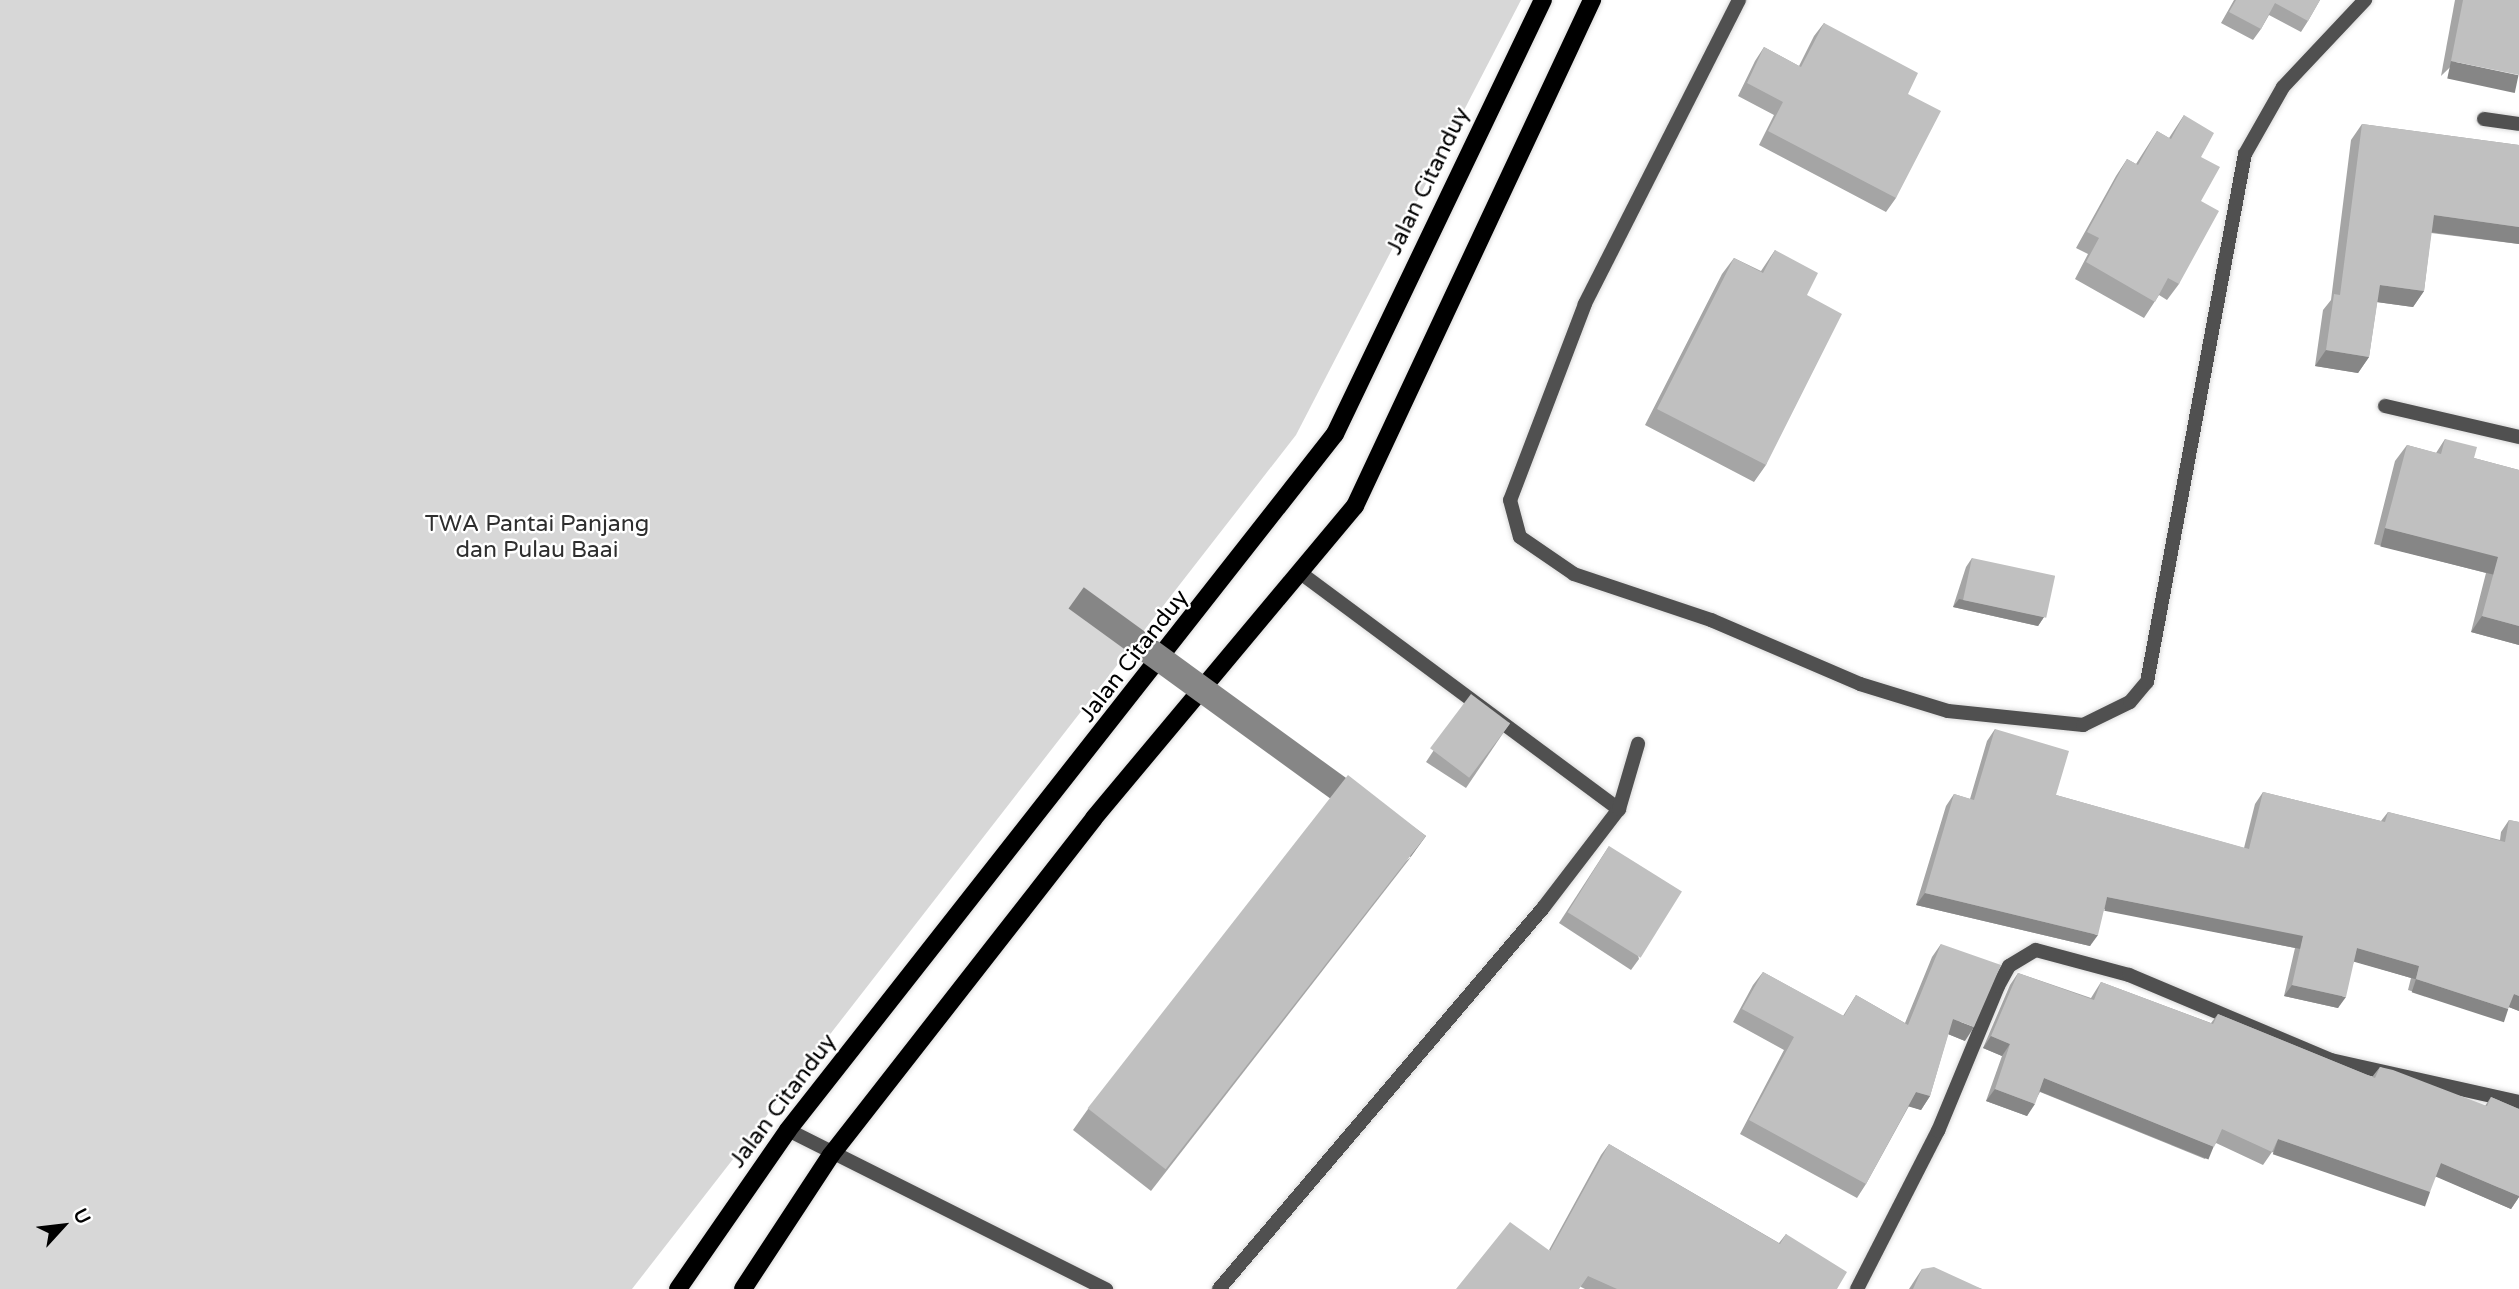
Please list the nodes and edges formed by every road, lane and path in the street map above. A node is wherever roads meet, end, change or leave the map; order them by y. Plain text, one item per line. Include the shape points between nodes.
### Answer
1 (1543, 0) edge
2 (1592, 0) edge
3 (1739, 0) edge
4 (2365, 0) edge
5 (2484, 119) dead end
6 (2519, 124) edge
7 (2385, 406) dead end
8 (2519, 436) edge
9 (1302, 574) junction
10 (1638, 744) dead end
11 (1619, 809) junction
12 (2519, 1102) edge
13 (788, 1130) junction
14 (831, 1155) junction
15 (678, 1289) edge
16 (743, 1289) edge
17 (1106, 1289) edge
18 (1219, 1289) edge
19 (1857, 1289) edge

1 - 13 main road, Jalan Citanduy via 1335,434
2 - 9 main road via 1541,99 1389,445 1355,506
3 - 4 street via 1585,304 1510,500 1520,537 1574,573 1711,620 1860,684 1948,711 2083,725 2130,702 2147,682 2245,154 2283,87
5 - 6 street
7 - 8 street
9 - 11 street
9 - 14 main road via 1094,818
10 - 11 street
11 - 18 street via 1543,908
12 - 19 street via 2331,1060 2129,975 2036,950 2008,966 1938,1131
13 - 14 street
13 - 15 main road, Jalan Citanduy
14 - 16 main road
14 - 17 street

